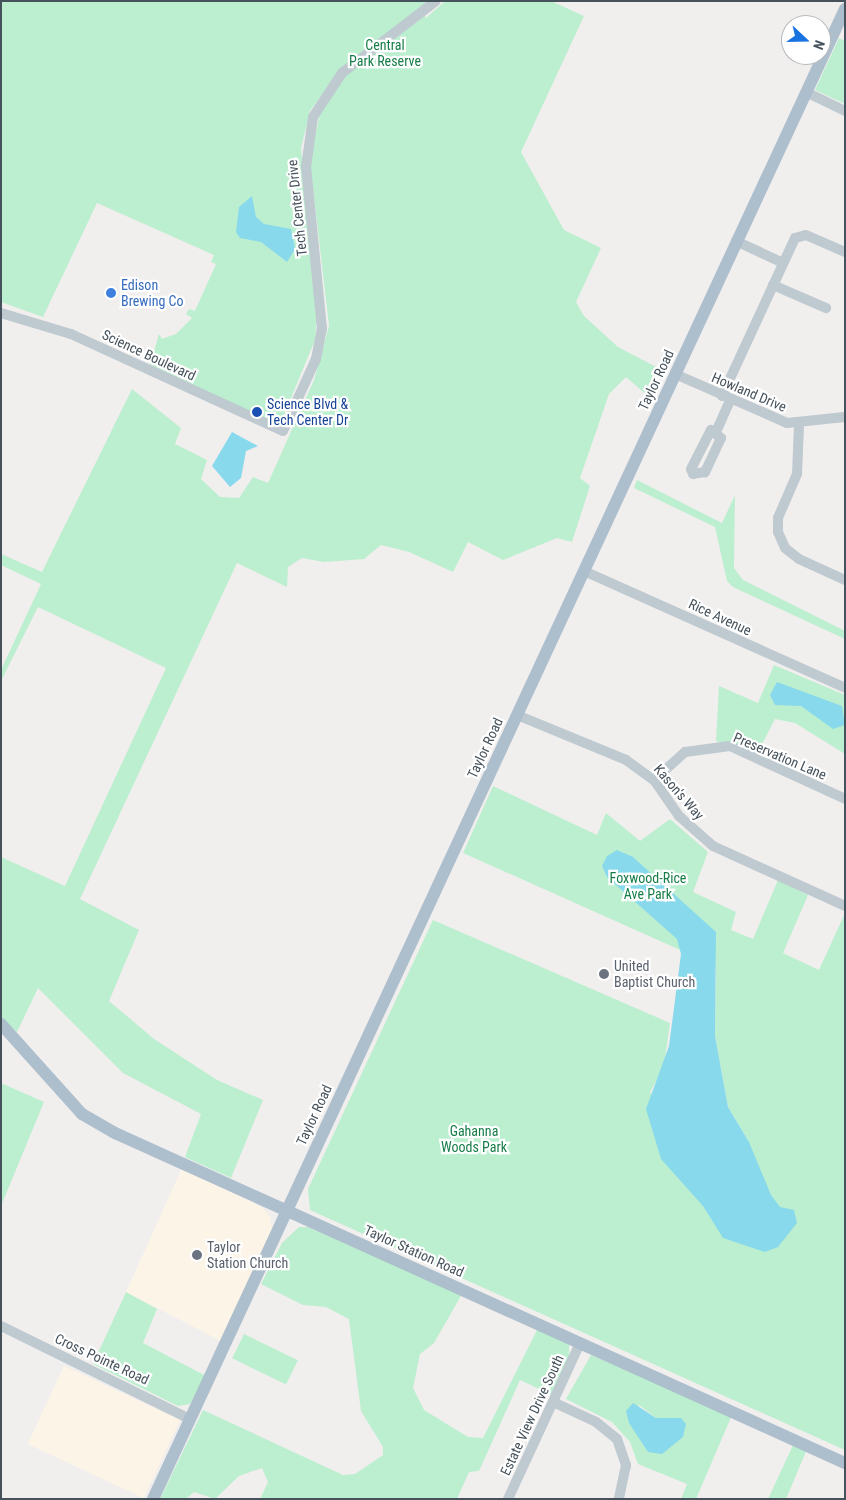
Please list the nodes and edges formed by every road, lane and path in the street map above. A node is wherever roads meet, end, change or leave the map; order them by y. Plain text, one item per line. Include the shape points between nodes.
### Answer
1 (436, 1) edge
2 (845, 9) edge
3 (806, 92) junction
4 (845, 111) edge
5 (736, 241) junction
6 (845, 252) edge
7 (783, 263) junction
8 (773, 285) junction
9 (826, 308) dead end
10 (1, 314) edge
11 (676, 374) junction
12 (726, 398) junction
13 (845, 416) edge
14 (800, 425) junction
15 (283, 431) joint
16 (716, 432) dead end
17 (584, 570) junction
18 (845, 580) edge
19 (845, 688) edge
20 (517, 715) junction
21 (654, 780) junction
22 (845, 799) edge
23 (845, 906) edge
24 (1, 1024) edge
25 (286, 1211) junction
26 (1, 1326) edge
27 (580, 1343) junction
28 (553, 1402) junction
29 (190, 1419) junction
30 (845, 1463) edge
31 (153, 1499) edge
32 (508, 1499) edge
33 (618, 1499) edge

1 - 15 street, Tech Center Drive via 342,73 313,117 306,168 322,330 316,359
2 - 3 main road, Taylor Road
3 - 4 street
3 - 5 main road, Taylor Road
5 - 7 street
5 - 11 main road, Taylor Road
6 - 7 street via 802,234
7 - 8 street
8 - 9 street
8 - 12 street
10 - 15 street, Science Boulevard via 70,334
11 - 12 street, Howland Drive
11 - 17 main road, Taylor Road
12 - 14 street, Howland Drive
12 - 16 street
13 - 14 street, Howland Drive
14 - 18 street via 797,474 778,518 778,532 784,548 798,559
17 - 19 street, Rice Avenue
17 - 20 main road, Taylor Road
20 - 21 street, Kason's Way via 626,760
20 - 25 main road, Taylor Road
21 - 22 street, Preservation Lane via 685,752 730,746
21 - 23 street, Kason's Way via 678,816 712,846
24 - 25 main road, Taylor Station Road via 82,1114 115,1133
25 - 27 main road, Taylor Station Road
25 - 29 main road, Taylor Road
26 - 29 street, Cross Pointe Road
27 - 28 street, Estate View Drive South
27 - 30 main road, Taylor Station Road
28 - 32 street, Estate View Drive South
28 - 33 street via 596,1422 617,1440 626,1465
29 - 31 main road, Taylor Road

